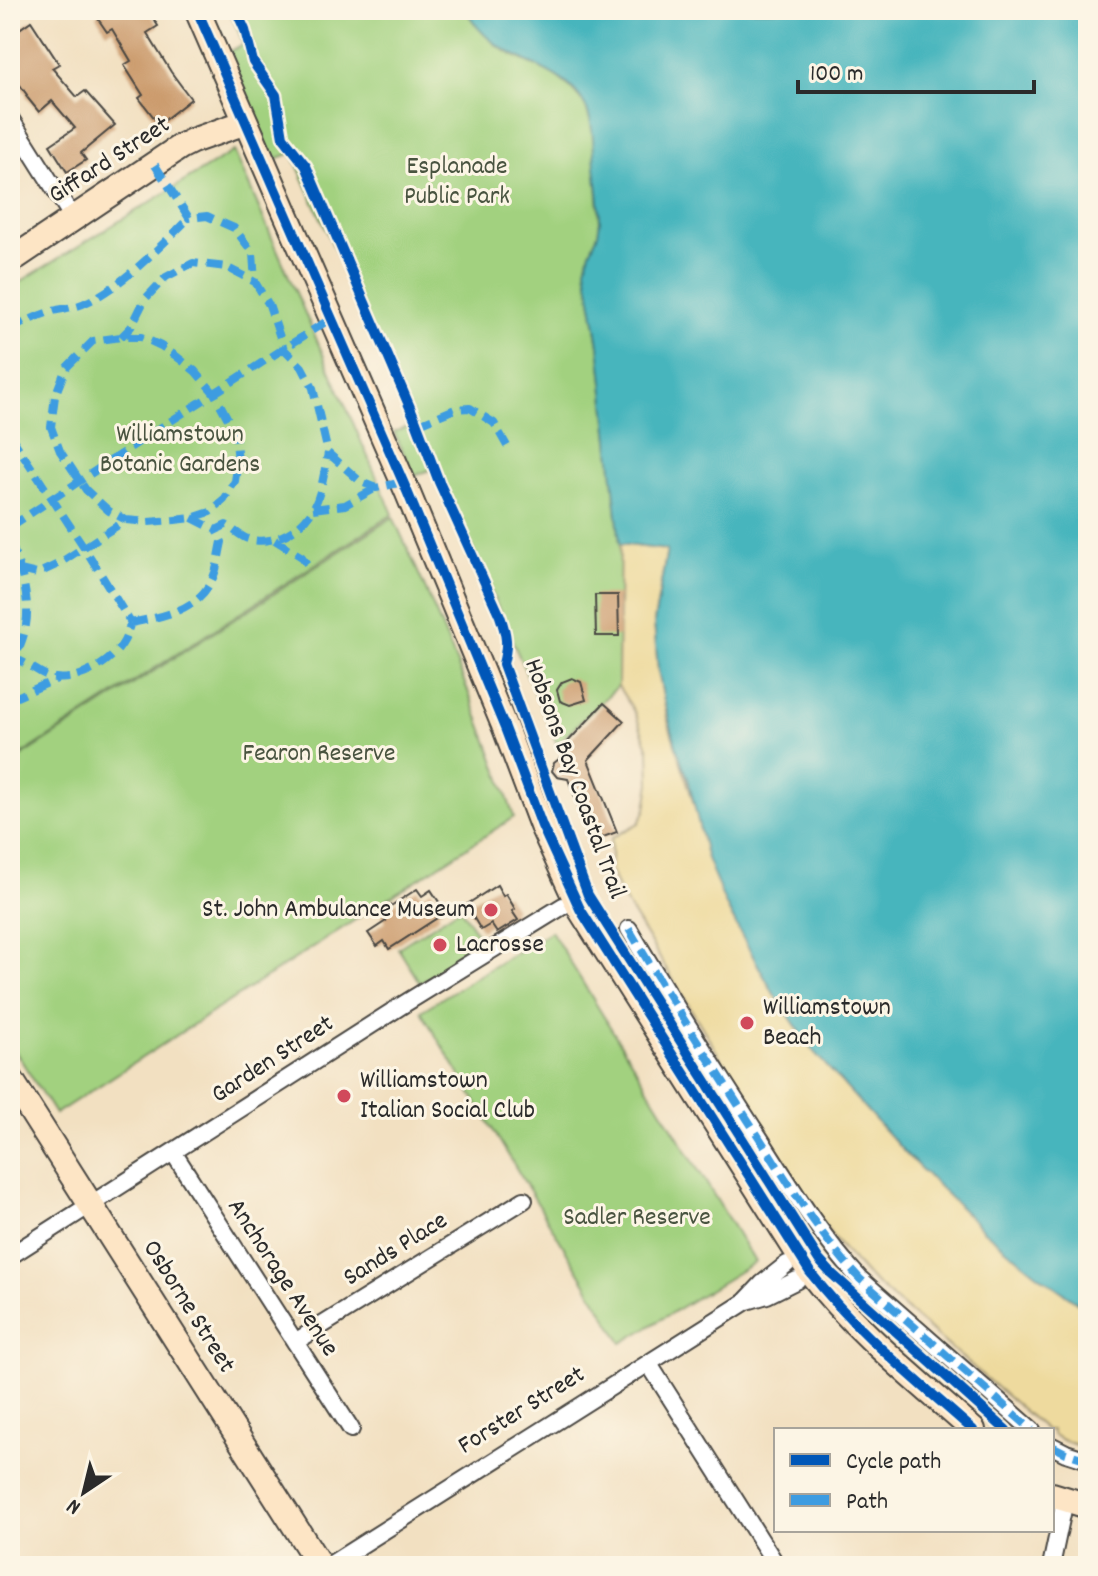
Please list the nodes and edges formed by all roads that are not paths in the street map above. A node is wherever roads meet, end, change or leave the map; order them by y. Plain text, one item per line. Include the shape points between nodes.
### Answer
1 (197, 10) edge
2 (10, 118) edge
3 (246, 122) junction
4 (73, 218) junction
5 (10, 261) edge
6 (569, 902) junction
7 (629, 929) dead end
8 (10, 1078) edge
9 (173, 1152) junction
10 (524, 1200) dead end
11 (90, 1204) junction
12 (10, 1256) edge
13 (794, 1268) junction
14 (295, 1342) junction
15 (649, 1364) junction
16 (971, 1428) edge
17 (1030, 1428) edge
18 (351, 1429) dead end
19 (1054, 1447) edge
20 (1088, 1460) edge
21 (1068, 1500) edge
22 (320, 1566) edge
23 (328, 1566) edge
24 (777, 1566) edge
25 (1051, 1566) edge

1 - 3 street
2 - 4 street
3 - 4 street, Giffard Street via 180,147
3 - 6 street via 466,631
4 - 5 street, Giffard Street
6 - 9 street, Garden Street
6 - 13 street via 583,942
7 - 17 street, Hobsons Bay Coastal Trail via 839,1257
8 - 11 street, Osborne Street
9 - 11 street, Garden Street
9 - 14 street, Anchorage Avenue
10 - 14 street, Sands Place
11 - 12 street, Garden Street
11 - 22 street, Osborne Street
13 - 15 street, Forster Street via 767,1295 745,1302
13 - 16 street via 814,1299 878,1345
14 - 18 street, Anchorage Avenue
15 - 23 street, Forster Street
15 - 24 street
19 - 20 street
21 - 25 street

